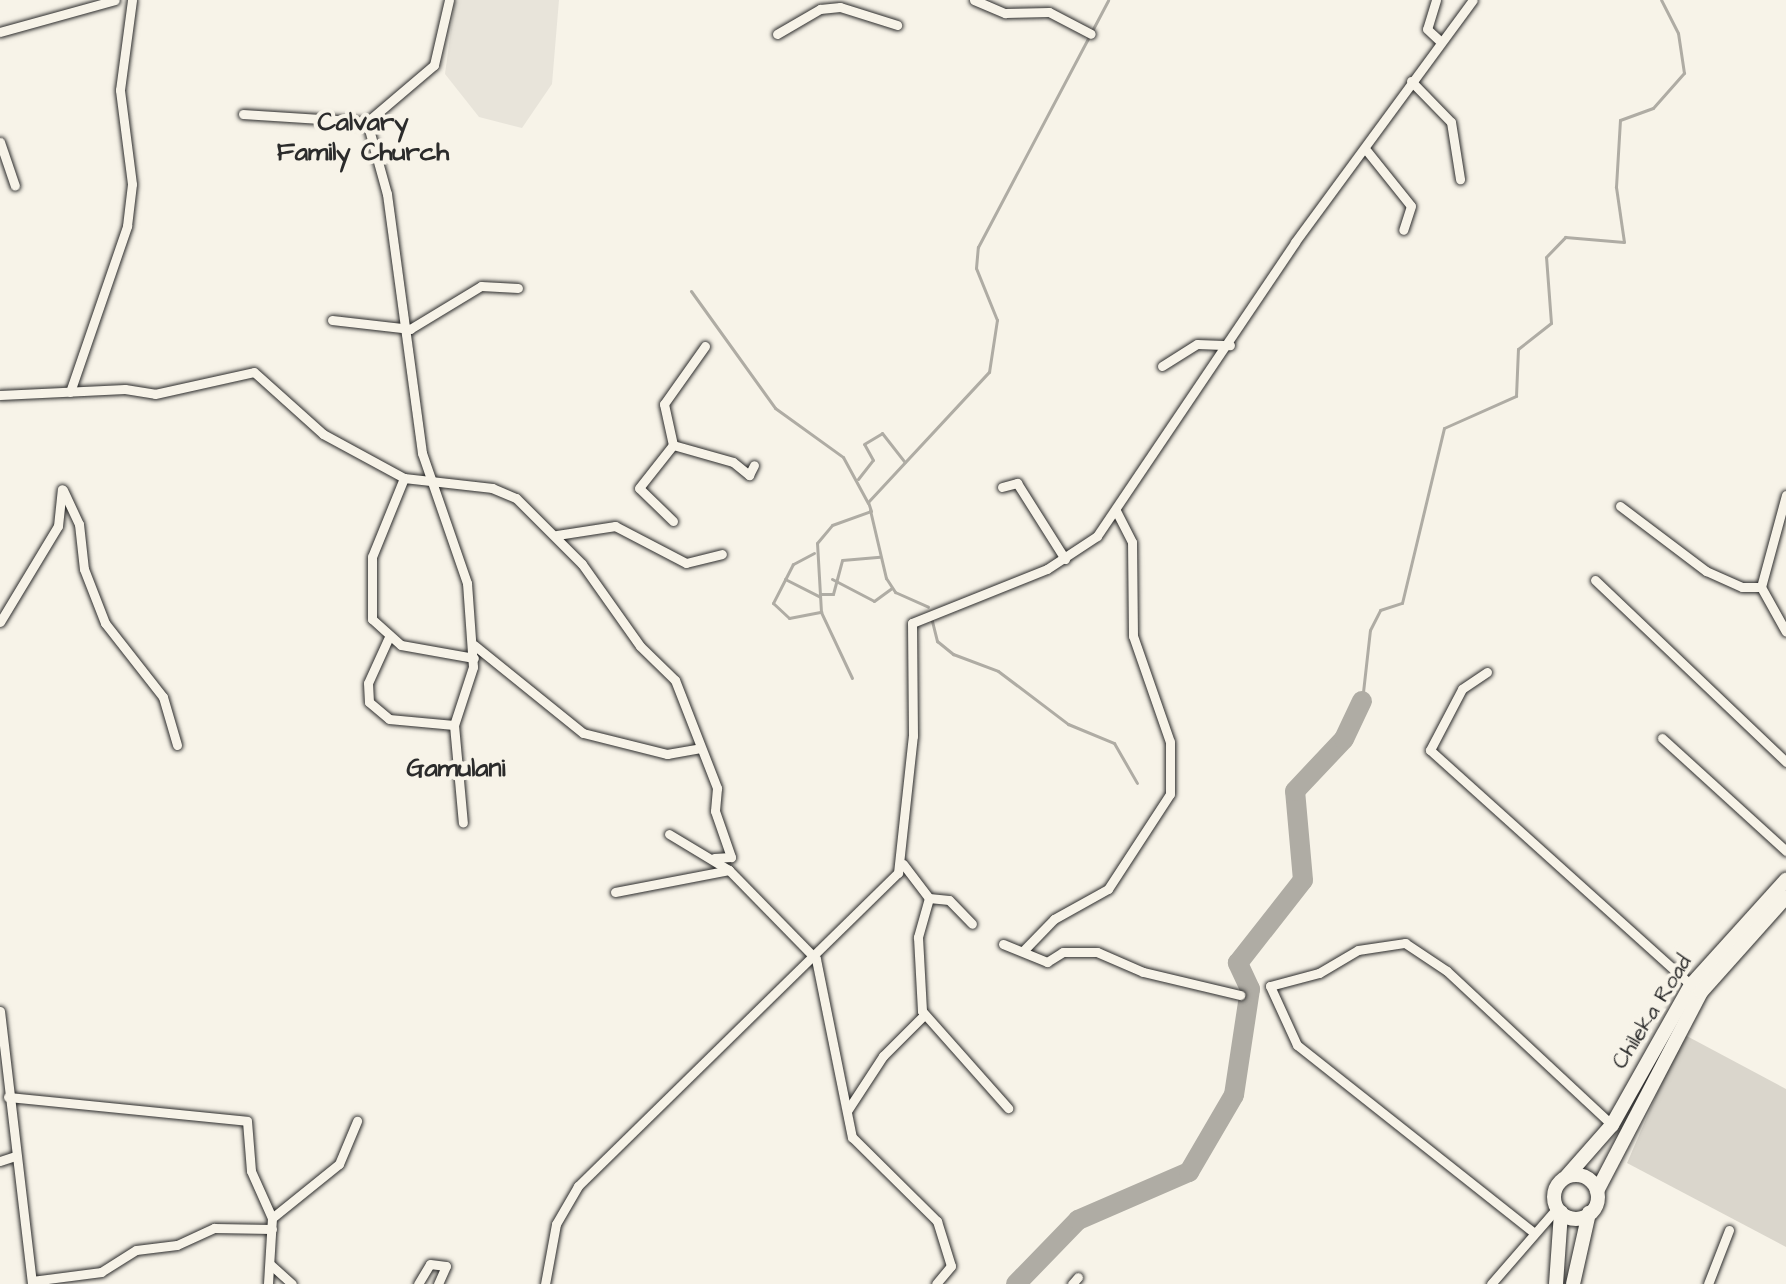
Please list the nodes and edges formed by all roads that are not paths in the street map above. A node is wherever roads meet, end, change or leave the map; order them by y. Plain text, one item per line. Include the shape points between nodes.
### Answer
1 (115, 0) edge
2 (132, 0) edge
3 (449, 0) edge
4 (974, 0) edge
5 (1436, 0) edge
6 (1473, 0) edge
7 (897, 25) dead end
8 (0, 32) edge
9 (777, 34) dead end
10 (1091, 34) dead end
11 (1439, 40) junction
12 (1411, 81) junction
13 (243, 114) dead end
14 (367, 122) junction
15 (0, 142) edge
16 (1367, 151) junction
17 (1460, 179) dead end
18 (15, 186) dead end
19 (1403, 230) dead end
20 (518, 288) dead end
21 (332, 320) dead end
22 (410, 329) junction
23 (1230, 345) junction
24 (705, 346) dead end
25 (1162, 366) dead end
26 (70, 392) junction
27 (0, 395) edge
28 (673, 445) junction
29 (754, 465) dead end
30 (404, 478) junction
31 (434, 487) junction
32 (1002, 487) dead end
33 (1786, 495) edge
34 (1620, 506) dead end
35 (1116, 510) junction
36 (673, 521) dead end
37 (557, 535) junction
38 (722, 554) dead end
39 (1065, 559) junction
40 (1595, 580) dead end
41 (1761, 587) junction
42 (0, 622) edge
43 (1786, 632) edge
44 (388, 639) junction
45 (474, 645) junction
46 (474, 658) junction
47 (1487, 672) dead end
48 (454, 725) junction
49 (1662, 738) dead end
50 (177, 745) dead end
51 (700, 748) junction
52 (1786, 762) edge
53 (463, 823) dead end
54 (669, 834) dead end
55 (1786, 851) edge
56 (714, 858) junction
57 (903, 864) junction
58 (729, 870) junction
59 (1786, 880) edge
60 (615, 892) dead end
61 (1786, 897) edge
62 (929, 898) junction
63 (972, 924) dead end
64 (1003, 944) dead end
65 (1024, 950) junction
66 (816, 959) junction
67 (1691, 985) junction
68 (1240, 995) dead end
69 (0, 1011) edge
70 (924, 1015) junction
71 (8, 1097) junction
72 (1008, 1108) dead end
73 (847, 1111) junction
74 (357, 1121) dead end
75 (1612, 1125) junction
76 (15, 1156) junction
77 (0, 1161) edge
78 (1567, 1176) junction
79 (1597, 1191) junction
80 (1559, 1210) junction
81 (1589, 1213) junction
82 (272, 1224) junction
83 (1729, 1230) dead end
84 (1533, 1232) junction
85 (271, 1265) junction
86 (32, 1282) edge
87 (268, 1284) edge
88 (292, 1284) edge
89 (418, 1284) edge
90 (438, 1284) edge
91 (545, 1284) edge
92 (936, 1284) edge
93 (1491, 1284) edge
94 (1556, 1284) edge
95 (1573, 1284) edge
96 (1708, 1284) edge

1 - 8 street
2 - 26 street via 120,90 131,163 127,226
3 - 14 street via 434,65
4 - 10 street via 1005,13 1049,12
5 - 11 street via 1427,29
6 - 11 street
7 - 9 street via 840,7 820,9
11 - 12 street
12 - 16 street
12 - 17 street via 1451,122
13 - 14 street
14 - 22 street
15 - 18 street
16 - 19 street via 1411,206
16 - 23 street via 1295,242
20 - 22 street via 481,286
21 - 22 street
22 - 31 street via 422,453
23 - 25 street via 1197,344
23 - 35 street
24 - 28 street via 664,404
26 - 27 street
26 - 30 street via 171,393 254,372 323,434
28 - 29 street via 733,462 749,475
28 - 36 street via 639,488
30 - 31 street
30 - 44 street via 380,529 368,582 372,619
31 - 37 street via 505,491
31 - 45 street via 467,583
32 - 39 street via 1017,483
33 - 41 street
34 - 41 street via 1706,571 1742,587
35 - 39 street via 1088,546
35 - 65 street via 1132,542 1133,636 1170,742 1170,794 1108,889 1054,919
37 - 38 street via 615,526 686,563
37 - 51 street via 616,605 640,646 675,680
39 - 57 street via 912,623
40 - 52 street
41 - 43 street
42 - 50 street via 58,526 62,489 79,524 84,569 105,623 163,697
44 - 46 street
44 - 48 street via 366,695 377,711
45 - 46 street
45 - 51 street via 583,733 667,754
46 - 48 street
47 - 67 street via 1462,689 1430,750
48 - 53 street
49 - 55 street
51 - 56 street via 730,847 731,857
54 - 56 street
56 - 58 street
57 - 62 street
57 - 66 street
58 - 60 street
58 - 66 street
59 - 67 highway, Chileka Road
61 - 79 highway, Chileka Road via 1701,992
62 - 63 street via 949,900
62 - 70 street via 918,937
64 - 65 street
65 - 68 street via 1047,962 1063,952 1097,952 1143,972
66 - 73 street
66 - 91 street via 578,1186 556,1224
67 - 75 highway, Chileka Road
69 - 71 street
70 - 72 street
70 - 73 street via 883,1056
71 - 76 street
71 - 82 street via 242,1119 249,1124 251,1171
73 - 92 street via 861,1153 937,1221 951,1266
74 - 82 street via 339,1164
75 - 78 highway, Chileka Road
75 - 84 street via 1447,971 1405,943 1358,950 1319,973 1270,986 1297,1045
76 - 77 street
76 - 86 street
78 - 79 highway via 1585,1177
78 - 80 highway, Chileka Road via 1555,1190
79 - 81 highway, Chileka Road
80 - 81 highway
80 - 84 street
80 - 94 highway, Chileka Road
81 - 95 highway, Chileka Road
82 - 85 street
82 - 86 street via 214,1228 177,1245 136,1250 101,1272
83 - 96 street
84 - 93 street
85 - 87 street
85 - 88 street
89 - 90 street via 430,1264 446,1266

